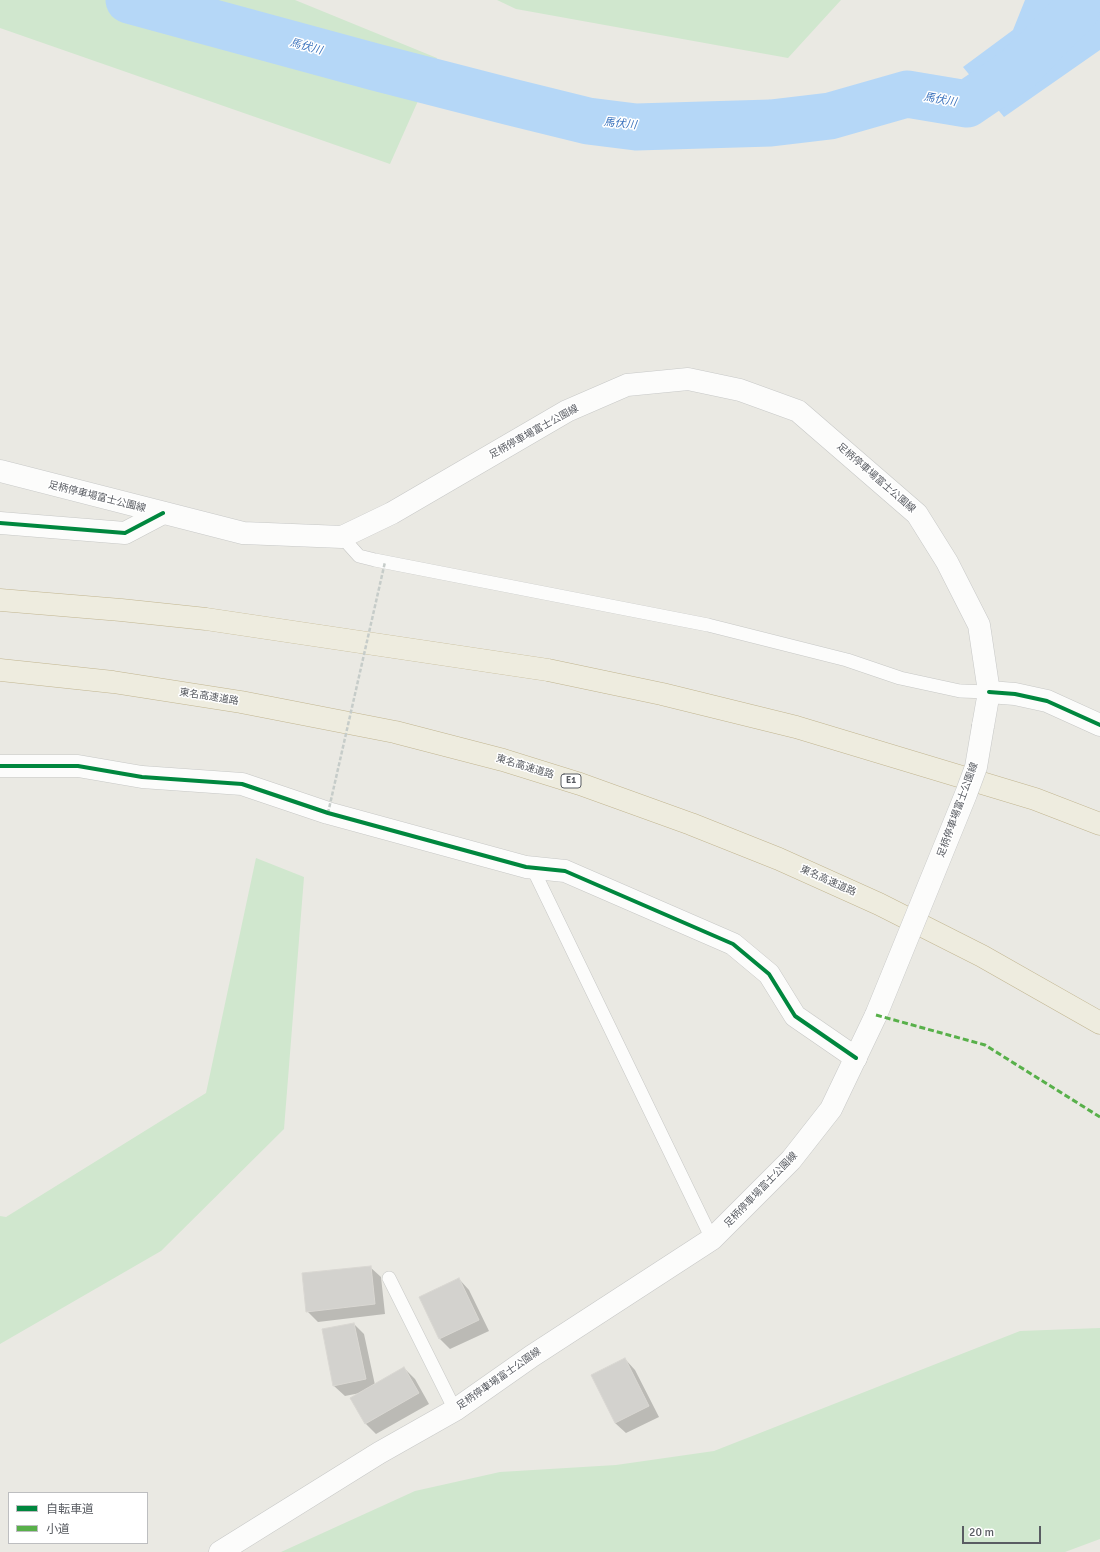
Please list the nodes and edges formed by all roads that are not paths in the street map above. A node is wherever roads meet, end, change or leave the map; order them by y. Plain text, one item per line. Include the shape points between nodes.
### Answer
1 (0, 471) edge
2 (164, 513) junction
3 (0, 523) edge
4 (342, 537) junction
5 (0, 600) edge
6 (0, 670) edge
7 (989, 692) junction
8 (1100, 725) edge
9 (0, 766) edge
10 (1100, 824) edge
11 (532, 867) junction
12 (1100, 1023) edge
13 (856, 1058) junction
14 (712, 1239) junction
15 (389, 1278) dead end
16 (455, 1410) junction
17 (220, 1552) edge

1 - 2 main road, 足柄停車場富士公園線
2 - 3 main road via 125,533
2 - 4 main road, 足柄停車場富士公園線 via 244,533
4 - 7 lane via 359,556 708,625 847,660 900,678 960,691
4 - 7 main road, 足柄停車場富士公園線 via 392,513 567,411 627,385 688,379 740,390 798,411 918,514 947,562 978,625
5 - 10 highway via 206,619 548,670 662,694 796,727 1035,799
6 - 12 highway, 東名高速道路 / E1 via 113,682 256,705 395,732 573,782 699,827 879,904 982,956
7 - 8 main road via 1015,694 1047,701
7 - 13 main road, 足柄停車場富士公園線, bridge via 976,767 876,1015
9 - 11 main road via 78,766 142,777 242,784 328,813
11 - 13 main road via 565,871 733,944 769,974 795,1016
11 - 14 lane
13 - 14 main road, 足柄停車場富士公園線 via 831,1109 791,1160
14 - 16 main road, 足柄停車場富士公園線 via 532,1356
15 - 16 lane
16 - 17 main road, 足柄停車場富士公園線 via 379,1453

